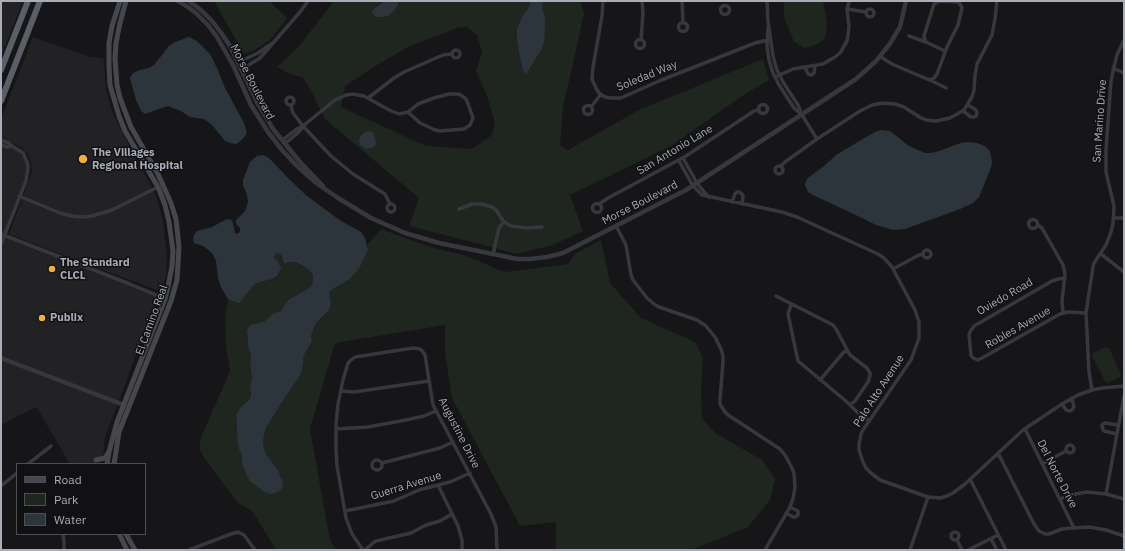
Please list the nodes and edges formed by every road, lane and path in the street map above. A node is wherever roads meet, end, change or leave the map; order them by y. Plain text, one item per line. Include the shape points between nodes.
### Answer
1 (28, 1) edge
2 (40, 1) edge
3 (120, 1) edge
4 (126, 1) edge
5 (178, 1) edge
6 (189, 1) edge
7 (603, 1) edge
8 (642, 1) edge
9 (682, 1) edge
10 (767, 1) edge
11 (849, 1) edge
12 (906, 1) edge
13 (997, 1) edge
14 (306, 2) edge
15 (847, 9) junction
16 (866, 12) dead end
17 (683, 23) dead end
18 (909, 36) dead end
19 (641, 40) dead end
20 (1124, 40) edge
21 (769, 41) junction
22 (926, 42) junction
23 (271, 44) junction
24 (945, 51) junction
25 (109, 52) junction
26 (115, 52) junction
27 (451, 54) dead end
28 (881, 57) junction
29 (240, 66) junction
30 (815, 66) junction
31 (805, 67) junction
32 (235, 68) junction
33 (1114, 68) junction
34 (1, 70) edge
35 (1124, 72) edge
36 (780, 75) junction
37 (775, 78) junction
38 (931, 79) junction
39 (946, 88) dead end
40 (601, 94) junction
41 (120, 97) junction
42 (113, 98) junction
43 (368, 98) junction
44 (1, 101) edge
45 (968, 105) junction
46 (291, 106) dead end
47 (591, 107) dead end
48 (759, 110) dead end
49 (963, 111) junction
50 (408, 112) junction
51 (802, 115) junction
52 (303, 126) junction
53 (817, 139) junction
54 (1, 140) edge
55 (283, 142) junction
56 (1, 145) edge
57 (12, 146) junction
58 (278, 146) junction
59 (683, 158) junction
60 (679, 161) junction
61 (781, 166) dead end
62 (164, 184) junction
63 (695, 184) junction
64 (158, 187) junction
65 (325, 188) junction
66 (19, 196) junction
67 (732, 202) junction
68 (390, 204) dead end
69 (599, 204) dead end
70 (742, 204) junction
71 (459, 209) dead end
72 (1114, 218) junction
73 (1124, 218) edge
74 (504, 222) junction
75 (1038, 225) dead end
76 (616, 226) junction
77 (542, 227) dead end
78 (3, 234) edge
79 (1, 244) edge
80 (493, 254) junction
81 (923, 254) dead end
82 (1101, 254) junction
83 (893, 269) junction
84 (1124, 272) edge
85 (1065, 278) junction
86 (776, 296) dead end
87 (165, 298) junction
88 (171, 301) junction
89 (791, 305) junction
90 (1063, 313) junction
91 (1086, 313) junction
92 (970, 345) joint
93 (847, 350) junction
94 (1, 358) edge
95 (820, 380) junction
96 (429, 381) junction
97 (1124, 386) edge
98 (1092, 390) junction
99 (341, 391) junction
100 (1124, 396) edge
101 (1072, 398) junction
102 (124, 404) junction
103 (1062, 404) junction
104 (850, 405) junction
105 (130, 407) junction
106 (436, 411) junction
107 (869, 421) junction
108 (1118, 425) junction
109 (336, 429) junction
110 (1024, 429) junction
111 (1116, 434) junction
112 (453, 442) junction
113 (51, 446) dead end
114 (1066, 451) dead end
115 (108, 452) junction
116 (998, 453) junction
117 (29, 463) edge
118 (104, 463) edge
119 (106, 463) edge
120 (114, 463) edge
121 (382, 463) dead end
122 (1042, 464) junction
123 (470, 473) junction
124 (16, 474) edge
125 (970, 479) junction
126 (438, 485) junction
127 (1, 486) edge
128 (1106, 494) junction
129 (928, 497) junction
130 (1060, 499) junction
131 (1124, 499) edge
132 (790, 507) junction
133 (345, 511) junction
134 (786, 513) junction
135 (452, 514) junction
136 (1074, 528) junction
137 (63, 535) edge
138 (119, 535) edge
139 (126, 535) edge
140 (998, 535) junction
141 (1124, 536) edge
142 (991, 538) junction
143 (957, 540) dead end
144 (129, 541) junction
145 (123, 544) junction
146 (64, 550) edge
147 (127, 550) edge
148 (135, 550) edge
149 (189, 550) edge
150 (255, 550) edge
151 (364, 550) edge
152 (462, 550) edge
153 (497, 550) edge
154 (765, 550) edge
155 (911, 550) edge
156 (962, 550) edge
157 (968, 550) edge
158 (997, 550) edge
159 (1006, 550) edge

1 - 34 highway
2 - 44 highway
3 - 25 main road, El Camino Real via 112,26
4 - 26 main road, El Camino Real
5 - 32 street, Morse Boulevard via 208,25
6 - 29 street, Morse Boulevard via 202,11 222,34
7 - 40 street via 592,74 593,83
8 - 19 street
9 - 17 street
10 - 21 street
11 - 15 street
12 - 28 street, Morse Boulevard via 900,27
13 - 45 street via 992,35 977,64 974,90
14 - 23 street
15 - 16 street
15 - 30 street via 849,26 843,47 835,58
18 - 22 street
20 - 33 street, San Marino Drive
21 - 36 street
21 - 37 street via 769,59
21 - 40 street, Soledad Way via 755,43 726,54 622,98 611,98
22 - 24 street
22 - 24 street via 924,38 936,2 958,2 961,13 958,25
23 - 29 street via 242,61
23 - 29 street via 252,64 244,68
24 - 38 street via 937,74
25 - 26 main road
25 - 42 main road, El Camino Real
26 - 41 main road, El Camino Real
27 - 43 street via 404,72
28 - 38 street
28 - 51 street, Morse Boulevard via 856,79
29 - 32 street
29 - 55 street, Morse Boulevard via 257,102
30 - 31 street
30 - 31 street via 811,75
31 - 36 street
32 - 58 street, Morse Boulevard via 251,105
33 - 35 street
33 - 72 street, San Marino Drive via 1105,162
36 - 37 street
36 - 51 street
37 - 51 street via 794,108
38 - 39 street
40 - 47 street
41 - 42 main road
41 - 62 main road, El Camino Real via 131,127
42 - 64 main road, El Camino Real via 125,131
43 - 50 street via 399,114
43 - 52 street via 358,94 341,97
45 - 49 street
45 - 49 street via 976,110 976,116 971,117
46 - 52 street
48 - 59 street, San Antonio Lane
49 - 53 street via 945,120 931,121 920,118 900,106 877,104 864,109
50 - 50 street via 420,123 440,131 464,129 470,125 473,118 465,98 459,94 424,101
51 - 53 street
51 - 63 street, Morse Boulevard
52 - 55 street
52 - 68 street via 353,174 385,194
53 - 61 street
54 - 57 street
55 - 58 street
55 - 65 street, Morse Boulevard
56 - 57 street
57 - 66 street via 23,153 28,162 28,174
58 - 65 street, Morse Boulevard via 304,173
59 - 60 street, San Antonio Lane
59 - 63 street, Palo Alto Avenue
60 - 63 street, Palo Alto Avenue
60 - 69 street, San Antonio Lane
62 - 64 main road
62 - 88 main road, El Camino Real via 176,219 179,247 177,280
63 - 67 street, Palo Alto Avenue via 702,195
63 - 76 street, Morse Boulevard
64 - 66 street via 112,210 82,217 72,216
64 - 87 main road, El Camino Real via 170,222 172,246 172,266
65 - 80 street, Morse Boulevard via 388,226 422,239
66 - 78 street
67 - 70 street, Palo Alto Avenue
67 - 70 street via 735,194 739,192 742,194
70 - 83 street, Palo Alto Avenue via 797,216 878,254
71 - 74 street via 472,204 482,204 496,210
72 - 73 street
72 - 82 street, San Marino Drive via 1109,239
74 - 77 street via 522,228
74 - 80 street via 499,228
75 - 85 street via 1063,265
76 - 80 street, Morse Boulevard via 563,253 547,258 517,259
76 - 132 street via 626,246 633,280 647,298 659,307 697,320 715,336 723,356 720,399 722,408 728,415 774,444 785,455 795,480
78 - 79 street
78 - 87 street
81 - 83 street
82 - 84 street
82 - 91 street, San Marino Drive via 1094,263
83 - 107 street, Palo Alto Avenue via 913,305 919,338 911,360
85 - 90 street
85 - 92 street, Oviedo Road via 1052,281 974,326 970,332
86 - 89 street
87 - 88 main road
87 - 102 main road, El Camino Real
88 - 105 main road, El Camino Real
89 - 93 street via 833,325
89 - 95 street via 788,314 797,359
90 - 91 street, Robles Avenue
90 - 92 street, Robles Avenue via 978,360 973,358
91 - 98 street, San Marino Drive via 1088,366
93 - 95 street
93 - 104 street via 870,373 868,382
94 - 102 street
95 - 104 street
96 - 99 street via 354,392
96 - 99 street, Augustine Drive via 425,355 420,349 413,348 352,358 348,363
96 - 106 street, Augustine Drive
97 - 98 street, Palo Alto Avenue
98 - 101 street, Palo Alto Avenue
99 - 109 street, Augustine Drive
100 - 108 street
101 - 103 street, Palo Alto Avenue
101 - 103 street via 1072,410 1066,410
102 - 105 main road
102 - 115 main road, El Camino Real
103 - 110 street, Palo Alto Avenue
104 - 107 street
105 - 120 main road, El Camino Real via 120,432
106 - 109 street via 368,427
106 - 112 street, Augustine Drive
107 - 129 street, Palo Alto Avenue via 861,434 859,444 866,468 880,480
108 - 111 street
108 - 111 street via 1104,423 1102,426 1104,431
109 - 133 street, Augustine Drive via 337,466
110 - 116 street, Palo Alto Avenue
110 - 122 street, Del Norte Drive
111 - 128 street
112 - 121 street via 440,448
112 - 123 street, Augustine Drive
113 - 117 street
114 - 122 street
115 - 118 main road via 105,458 96,460
115 - 119 main road, El Camino Real
116 - 125 street, Palo Alto Avenue
116 - 136 street via 1040,531 1049,534
122 - 130 street, Del Norte Drive
123 - 126 street, Guerra Avenue
123 - 153 street, Augustine Drive via 494,521
124 - 127 street
125 - 129 street, Palo Alto Avenue via 947,496
125 - 140 street
126 - 133 street, Guerra Avenue via 419,490 399,500
126 - 135 street
128 - 130 street via 1087,492 1070,494
128 - 131 street
129 - 155 street
130 - 136 street, Del Norte Drive
132 - 134 street
132 - 134 street via 798,511 798,515 793,518
133 - 151 street, Augustine Drive via 352,534
134 - 154 street
135 - 151 street via 411,533 376,541
135 - 152 street via 460,533
136 - 141 street via 1098,528
137 - 146 street
138 - 145 main road
139 - 144 main road
140 - 142 street
140 - 159 street
142 - 157 street
142 - 158 street
143 - 156 street
144 - 145 main road
144 - 148 main road
145 - 147 main road
149 - 150 street via 238,532 244,535

